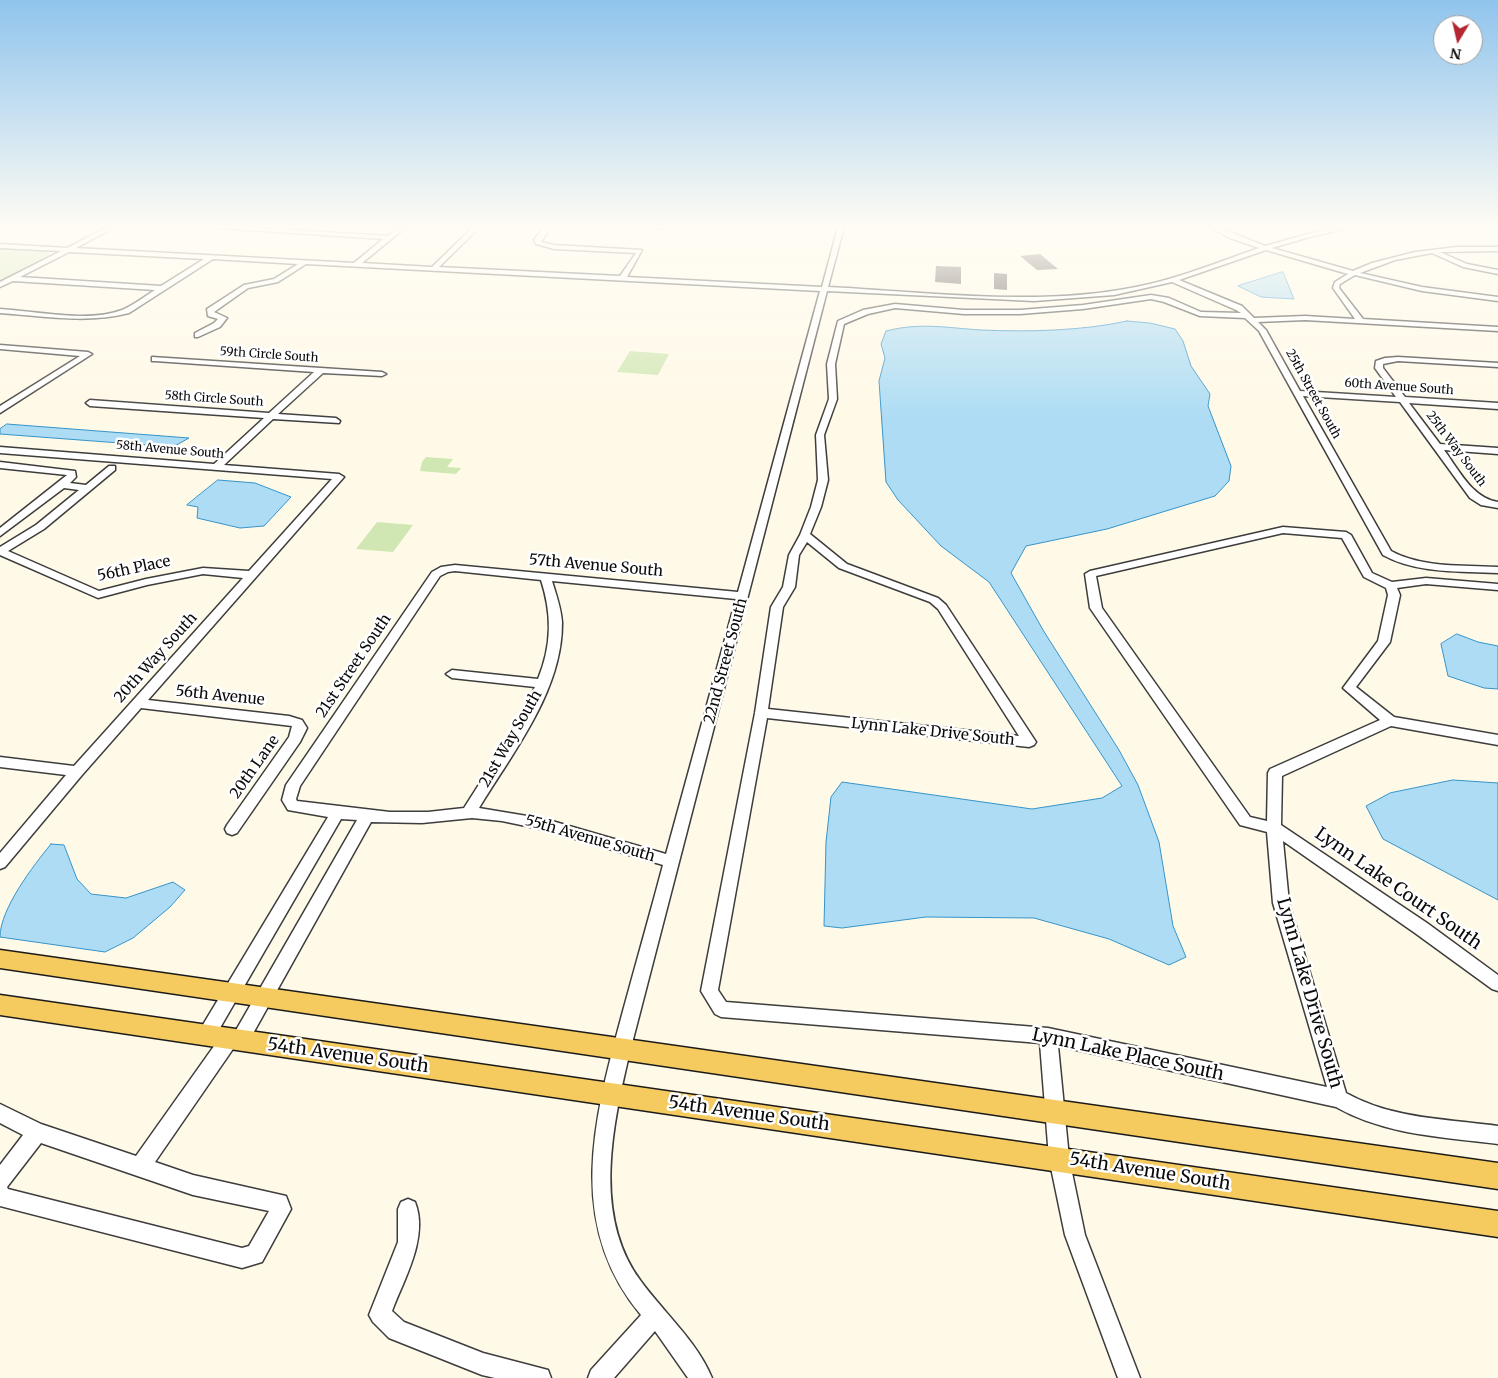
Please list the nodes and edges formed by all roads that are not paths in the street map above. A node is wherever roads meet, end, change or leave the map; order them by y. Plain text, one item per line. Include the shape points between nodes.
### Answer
1 (157, 291) edge
2 (237, 291) edge
3 (824, 291) edge
4 (830, 291) edge
5 (1119, 291) edge
6 (1200, 291) edge
7 (1339, 291) edge
8 (1433, 291) edge
9 (1498, 299) edge
10 (0, 311) edge
11 (1251, 318) junction
12 (1361, 321) junction
13 (1498, 329) edge
14 (198, 335) dead end
15 (0, 347) edge
16 (155, 359) dead end
17 (1498, 365) edge
18 (321, 370) junction
19 (382, 374) dead end
20 (1298, 392) junction
21 (1403, 399) junction
22 (90, 403) dead end
23 (1498, 406) edge
24 (0, 410) edge
25 (270, 416) junction
26 (336, 421) dead end
27 (1438, 447) junction
28 (0, 450) edge
29 (1498, 451) edge
30 (0, 465) edge
31 (112, 468) dead end
32 (215, 468) junction
33 (339, 477) joint
34 (62, 485) junction
35 (89, 488) junction
36 (1498, 505) edge
37 (0, 533) edge
38 (805, 535) junction
39 (0, 551) edge
40 (445, 569) joint
41 (1498, 570) edge
42 (252, 576) junction
43 (545, 576) junction
44 (1391, 586) junction
45 (1498, 587) edge
46 (744, 596) junction
47 (452, 674) dead end
48 (543, 684) junction
49 (138, 703) junction
50 (761, 713) junction
51 (1390, 721) junction
52 (296, 723) joint
53 (1498, 740) edge
54 (0, 762) edge
55 (78, 770) junction
56 (293, 785) joint
57 (338, 812) junction
58 (468, 812) junction
59 (368, 816) junction
60 (1274, 828) junction
61 (232, 829) dead end
62 (672, 861) junction
63 (0, 863) edge
64 (0, 960) edge
65 (1498, 984) edge
66 (231, 992) junction
67 (264, 997) junction
68 (0, 1005) edge
69 (206, 1034) junction
70 (1048, 1036) junction
71 (235, 1039) junction
72 (621, 1051) junction
73 (610, 1095) junction
74 (1339, 1099) junction
75 (1054, 1111) junction
76 (0, 1113) edge
77 (37, 1132) junction
78 (1498, 1135) edge
79 (1058, 1158) junction
80 (140, 1167) junction
81 (1498, 1176) edge
82 (0, 1181) edge
83 (0, 1194) edge
84 (408, 1209) dead end
85 (1498, 1224) edge
86 (655, 1314) junction
87 (540, 1378) edge
88 (599, 1378) edge
89 (700, 1378) edge
90 (1130, 1378) edge

1 - 10 street via 118,314 94,317
2 - 14 street via 210,311 223,318 217,325
3 - 46 street, 22nd Street South
4 - 5 street via 983,299 1041,299
6 - 11 street, 25th Street South
7 - 12 street
8 - 9 street
11 - 12 street
11 - 20 street, 25th Street South via 1262,330
11 - 38 street via 1200,314 1151,297 1020,312 964,312 895,306 841,322 831,364 833,399 820,435 823,480
12 - 13 street
15 - 24 street via 88,354
16 - 18 street, 59th Circle South
17 - 21 street, 25th Way South via 1384,360 1380,368
18 - 19 street, 59th Circle South
18 - 25 street
20 - 21 street, 60th Avenue South
20 - 41 street, 25th Street South via 1387,553 1395,559
21 - 23 street, 60th Avenue South
21 - 27 street, 25th Way South
22 - 25 street, 58th Circle South
25 - 26 street, 58th Circle South
25 - 32 street
27 - 29 street
27 - 36 street, 25th Way South via 1473,496 1485,503
28 - 32 street, 58th Avenue South
30 - 34 street via 72,473
31 - 35 street
32 - 33 street, 58th Avenue South
33 - 42 street, 20th Way South
34 - 35 street
34 - 37 street
35 - 39 street via 40,528
38 - 50 street via 794,555 789,587 777,607
38 - 50 street, Lynn Lake Drive South via 843,566 934,600 942,607 1029,742
39 - 42 street, 56th Place via 98,595 203,571
40 - 43 street, 57th Avenue South
40 - 56 street, 21st Street South via 436,574
42 - 49 street, 20th Way South
43 - 46 street, 57th Avenue South
43 - 48 street, 21st Way South via 556,622 552,661
44 - 45 street via 1426,581
44 - 51 street via 1394,595 1384,642 1349,688
44 - 60 street via 1368,575 1346,534 1283,530 1090,574 1096,608 1244,821
46 - 62 street, 22nd Street South
47 - 48 street
48 - 58 street, 21st Way South via 512,742
49 - 52 street, 56th Avenue
49 - 55 street, 20th Way South
50 - 70 street, Lynn Lake Place South via 709,991 721,1009
51 - 53 street
51 - 60 street, Lynn Lake Drive South via 1275,773
52 - 61 street, 20th Lane via 300,728 295,739
54 - 55 street
55 - 63 street, 20th Way South
56 - 57 street, 55th Avenue South via 289,800 293,806
57 - 59 street, 55th Avenue South
57 - 66 street
58 - 59 street, 55th Avenue South via 433,818
58 - 62 street, 55th Avenue South via 539,823
59 - 67 street
60 - 65 street, Lynn Lake Court South
60 - 74 street, Lynn Lake Drive South via 1281,903
62 - 72 street, 22nd Street South
64 - 66 main road
66 - 67 main road
66 - 69 street
67 - 71 street
67 - 72 main road
68 - 69 main road, 54th Avenue South
69 - 71 main road, 54th Avenue South
70 - 74 street, Lynn Lake Place South
70 - 75 street
71 - 73 main road, 54th Avenue South
71 - 80 street
72 - 73 street, 22nd Street South
72 - 75 main road
73 - 79 main road, 54th Avenue South
73 - 86 street, 22nd Street South via 600,1158 599,1189 603,1215 626,1277
74 - 78 street, Lynn Lake Place South via 1362,1112 1394,1121
75 - 79 street
75 - 81 main road
76 - 77 street
77 - 80 street
77 - 82 street
79 - 85 main road, 54th Avenue South
79 - 90 street via 1075,1235
80 - 83 street via 193,1185 279,1203 281,1209 255,1255 242,1258
84 - 87 street via 408,1242 380,1315 397,1330 482,1364
86 - 88 street
86 - 89 street, 22nd Street South

